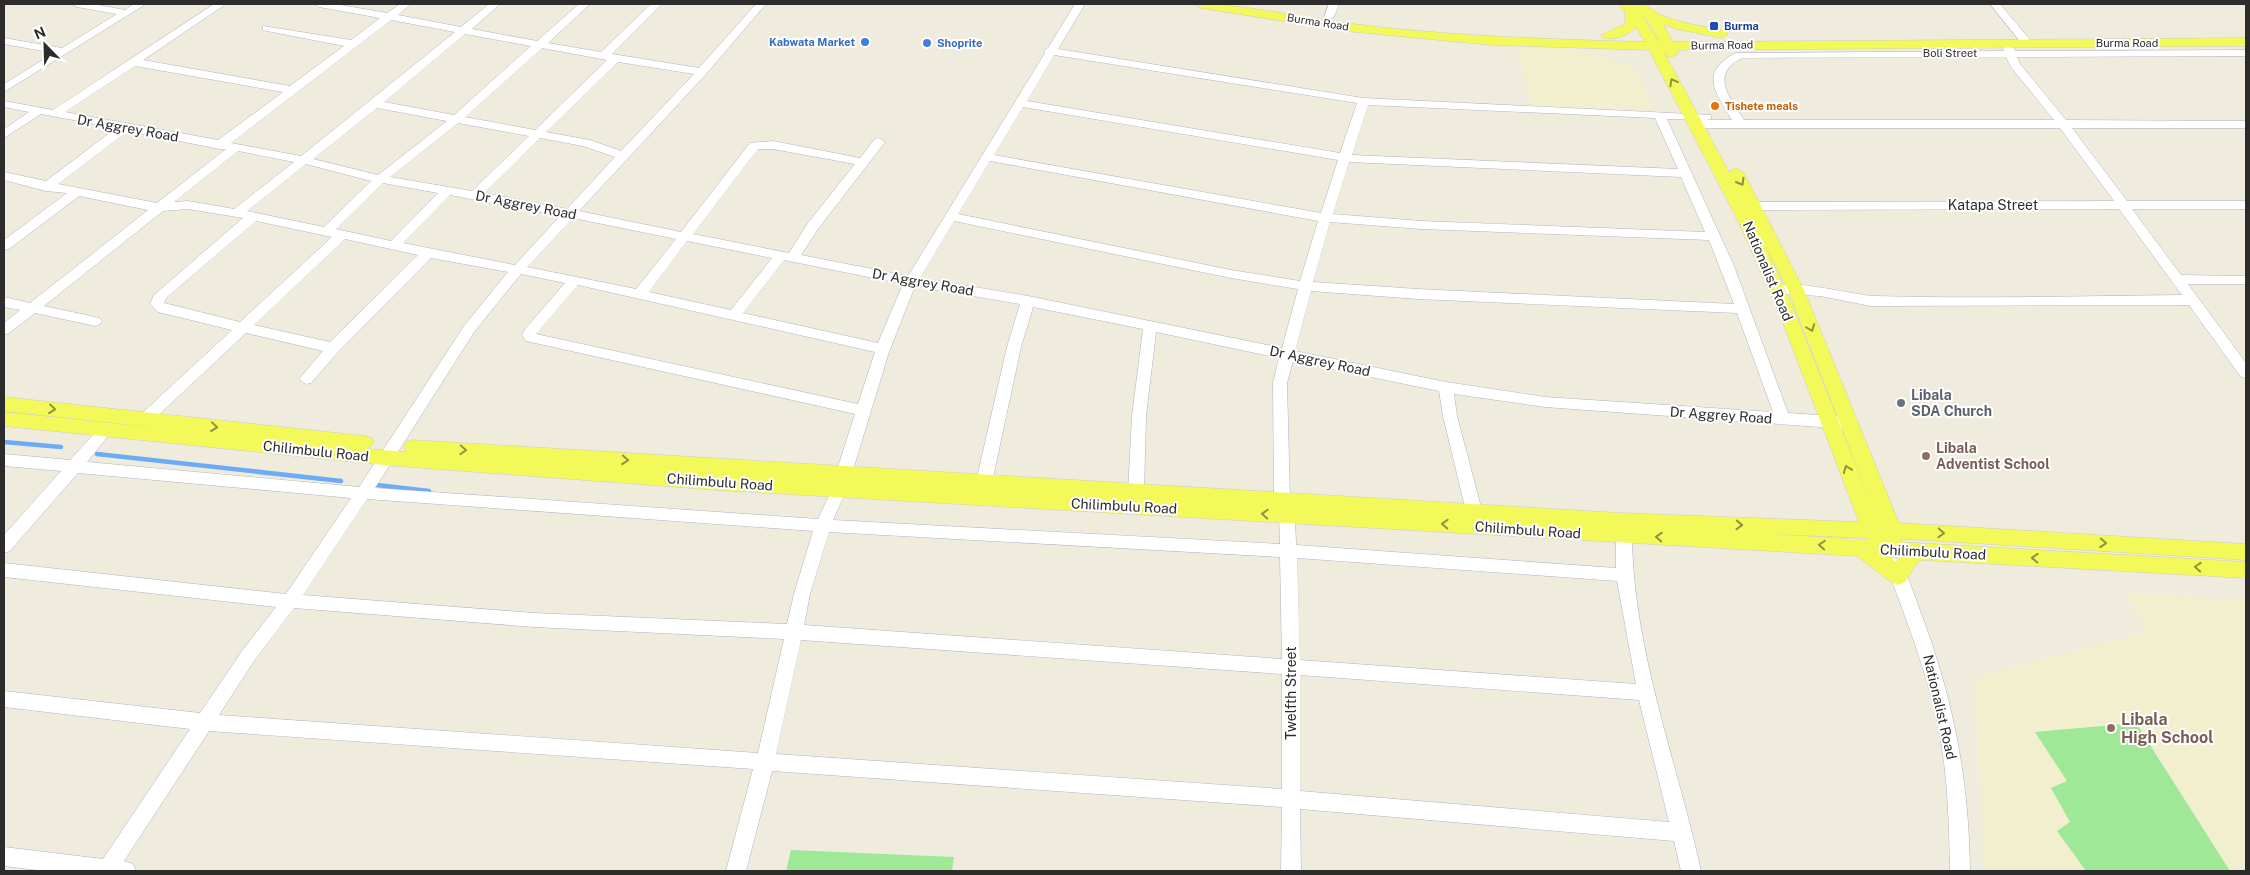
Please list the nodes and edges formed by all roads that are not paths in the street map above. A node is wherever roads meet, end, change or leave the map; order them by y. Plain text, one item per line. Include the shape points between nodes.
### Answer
1 (77, 4) edge
2 (140, 4) edge
3 (221, 4) edge
4 (320, 4) edge
5 (406, 4) edge
6 (495, 4) edge
7 (585, 4) edge
8 (657, 4) edge
9 (758, 4) edge
10 (1080, 4) edge
11 (1201, 4) edge
12 (1239, 4) edge
13 (1334, 4) edge
14 (1995, 4) edge
15 (1634, 6) edge
16 (126, 13) junction
17 (388, 18) junction
18 (1329, 18) junction
19 (267, 28) dead end
20 (462, 31) junction
21 (1721, 34) junction
22 (1608, 35) junction
23 (2246, 35) edge
24 (1658, 40) junction
25 (2024, 40) junction
26 (4, 41) edge
27 (2246, 42) edge
28 (353, 44) junction
29 (539, 44) junction
30 (1626, 45) junction
31 (1708, 46) junction
32 (2008, 48) junction
33 (1049, 51) junction
34 (64, 52) junction
35 (2246, 53) edge
36 (609, 57) junction
37 (133, 62) junction
38 (1671, 64) junction
39 (702, 72) junction
40 (4, 89) edge
41 (291, 90) junction
42 (1363, 101) junction
43 (1021, 103) junction
44 (4, 104) edge
45 (375, 104) junction
46 (38, 111) junction
47 (54, 114) junction
48 (1660, 116) junction
49 (456, 119) junction
50 (1702, 121) junction
51 (1740, 124) junction
52 (2246, 124) edge
53 (2064, 125) junction
54 (124, 128) junction
55 (4, 134) edge
56 (537, 134) junction
57 (879, 142) dead end
58 (220, 145) junction
59 (236, 147) junction
60 (623, 156) junction
61 (986, 157) junction
62 (1346, 158) junction
63 (304, 160) junction
64 (863, 162) junction
65 (1685, 173) junction
66 (4, 176) edge
67 (380, 179) junction
68 (46, 187) junction
69 (447, 190) junction
70 (77, 192) junction
71 (475, 195) junction
72 (2123, 204) junction
73 (2246, 205) edge
74 (1747, 206) junction
75 (158, 207) junction
76 (236, 213) junction
77 (570, 213) junction
78 (254, 216) junction
79 (950, 216) junction
80 (1326, 218) junction
81 (326, 231) junction
82 (342, 235) junction
83 (684, 236) junction
84 (1714, 236) junction
85 (4, 246) edge
86 (393, 246) junction
87 (428, 253) junction
88 (786, 257) junction
89 (517, 270) junction
90 (2178, 279) junction
91 (575, 280) junction
92 (2246, 280) edge
93 (911, 281) junction
94 (1306, 286) junction
95 (1777, 290) junction
96 (1796, 290) junction
97 (639, 295) junction
98 (2193, 300) junction
99 (1028, 301) junction
100 (4, 302) edge
101 (34, 307) junction
102 (1744, 309) junction
103 (733, 317) junction
104 (95, 321) dead end
105 (1150, 327) junction
106 (243, 329) junction
107 (4, 330) edge
108 (333, 348) junction
109 (882, 349) junction
110 (1288, 354) junction
111 (2246, 373) edge
112 (306, 379) dead end
113 (1446, 387) junction
114 (4, 404) edge
115 (864, 411) junction
116 (4, 419) edge
117 (1783, 419) junction
118 (144, 420) junction
119 (1828, 422) junction
120 (1848, 423) junction
121 (106, 430) junction
122 (389, 452) junction
123 (4, 460) edge
124 (74, 467) junction
125 (842, 481) junction
126 (984, 482) junction
127 (1136, 492) junction
128 (363, 493) junction
129 (1868, 495) junction
130 (1284, 508) junction
131 (1474, 511) junction
132 (823, 524) junction
133 (1848, 529) junction
134 (1918, 532) junction
135 (1624, 536) junction
136 (1884, 537) junction
137 (4, 546) edge
138 (1859, 548) junction
139 (1289, 551) junction
140 (1918, 552) junction
141 (2246, 552) edge
142 (4, 570) edge
143 (2246, 570) edge
144 (1624, 575) junction
145 (1898, 576) junction
146 (290, 601) junction
147 (794, 632) junction
148 (1292, 668) junction
149 (1646, 693) junction
150 (4, 699) edge
151 (204, 722) junction
152 (765, 762) junction
153 (1291, 799) junction
154 (1682, 832) junction
155 (4, 857) edge
156 (117, 871) edge
157 (736, 871) edge
158 (1291, 871) edge
159 (1691, 871) edge
160 (1960, 871) edge

1 - 16 street
2 - 16 street
3 - 37 street
4 - 17 street
5 - 17 street
6 - 20 street
7 - 29 street
8 - 36 street
9 - 39 street
10 - 33 street
11 - 30 main road, Burma Road via 1345,27 1449,38
12 - 18 main road, Burma Road
13 - 18 street
14 - 25 street
15 - 21 main road via 1677,25
15 - 22 main road via 1630,26 1625,31
15 - 24 main road, Nationalist Road
16 - 34 street
17 - 20 street
17 - 28 street
18 - 22 main road, Burma Road via 1428,30
19 - 28 street
20 - 29 street
20 - 45 street
21 - 24 main road, Burma Road
21 - 25 main road, Burma Road
22 - 24 main road, Burma Road
23 - 25 main road, Burma Road
24 - 30 main road, Burma Road
24 - 31 main road, Burma Road
24 - 38 main road, Nationalist Road
25 - 27 main road, Burma Road
25 - 32 main road, Burma Road
26 - 34 street
28 - 41 street
29 - 36 street
29 - 49 street
30 - 38 main road via 1648,51
31 - 32 main road, Burma Road
31 - 38 main road via 1684,54
32 - 35 street, Boli Street
32 - 51 street, Boli Street via 1740,55 1727,61 1717,77
32 - 53 street via 2015,64
33 - 42 street
33 - 43 street
34 - 40 street
36 - 39 street
36 - 56 street
37 - 41 street
37 - 47 street
38 - 50 main road, Nationalist Road
39 - 60 street
41 - 58 street
42 - 48 street
42 - 62 street, Twelfth Street
43 - 61 street
43 - 62 street
44 - 46 street, Dr Aggrey Road
45 - 49 street
45 - 63 street
46 - 47 street, Dr Aggrey Road
46 - 55 street
47 - 54 street, Dr Aggrey Road
48 - 50 street
48 - 65 street
49 - 56 street
49 - 67 street
50 - 51 street
50 - 74 main road, Nationalist Road
51 - 53 street
52 - 53 street
53 - 72 street
54 - 58 street, Dr Aggrey Road
54 - 68 street
56 - 60 street via 586,143
56 - 71 street
57 - 64 street
58 - 59 street, Dr Aggrey Road
59 - 63 street, Dr Aggrey Road
59 - 75 street
60 - 77 street
61 - 79 street
61 - 80 street
62 - 65 street
62 - 80 street, Twelfth Street
63 - 67 street, Dr Aggrey Road
63 - 76 street
64 - 83 street via 773,145 754,146
64 - 88 street
65 - 84 street
66 - 68 street
67 - 69 street, Dr Aggrey Road
67 - 81 street
68 - 70 street
69 - 71 street, Dr Aggrey Road
69 - 86 street
70 - 75 street
70 - 85 street
71 - 77 street, Dr Aggrey Road
72 - 73 street, Katapa Street
72 - 74 street, Katapa Street
72 - 90 street
74 - 95 main road, Nationalist Road
74 - 96 main road, Nationalist Road
75 - 76 street via 188,205
75 - 101 street
76 - 78 street
77 - 83 street, Dr Aggrey Road
77 - 89 street
78 - 81 street
78 - 106 street via 161,295 156,304 163,309
79 - 93 street
79 - 94 street via 1231,274
80 - 84 street via 1421,225
80 - 94 street, Twelfth Street
81 - 82 street
82 - 86 street
82 - 106 street
83 - 88 street, Dr Aggrey Road
83 - 97 street
84 - 102 street
86 - 87 street
87 - 89 street
87 - 108 street
88 - 93 street, Dr Aggrey Road
88 - 103 street
89 - 91 street
89 - 122 street via 470,328
90 - 92 street
90 - 98 street
91 - 97 street
91 - 115 street via 531,331 531,338
93 - 99 street, Dr Aggrey Road
93 - 109 street
94 - 102 street
94 - 110 street, Twelfth Street
95 - 96 street
95 - 119 main road, Nationalist Road
96 - 98 street via 1871,301
96 -> 120 main road, Nationalist Road
97 - 103 street
98 - 111 street
99 - 105 street, Dr Aggrey Road
99 - 126 street via 1014,347
100 - 101 street
101 - 104 street
101 - 107 street
102 - 117 street
103 - 109 street
105 - 110 street, Dr Aggrey Road
105 - 127 street via 1139,416
106 - 108 street
106 - 118 street
108 - 112 street
109 - 115 street
110 - 113 street, Dr Aggrey Road
110 - 130 street, Twelfth Street via 1280,384
113 - 117 street, Dr Aggrey Road via 1545,402
113 - 131 street
114 -> 118 main road, Chilimbulu Road
115 - 125 street
116 - 121 main road, Chilimbulu Road
117 - 119 street, Dr Aggrey Road
118 -> 122 main road, Chilimbulu Road
119 - 120 street, Dr Aggrey Road
129 -> 119 main road, Nationalist Road
120 - 129 main road, Nationalist Road
121 - 122 main road, Chilimbulu Road
121 - 124 street
122 - 125 main road, Chilimbulu Road
122 - 128 street
123 - 124 street
124 - 128 street
124 - 137 street
125 - 126 main road, Chilimbulu Road
130 -> 125 main road, Chilimbulu Road
125 - 132 street
126 - 127 main road, Chilimbulu Road
127 - 130 main road, Chilimbulu Road
128 - 132 street
128 - 146 street
129 - 133 main road via 1859,522
129 - 134 main road
129 - 136 main road, Nationalist Road
130 - 131 main road, Chilimbulu Road
135 -> 130 main road, Chilimbulu Road
130 - 139 street, Twelfth Street
131 -> 133 main road, Chilimbulu Road via 1620,521
132 - 139 street via 1012,538
132 - 147 street
133 - 136 main road, Chilimbulu Road
134 - 136 main road, Chilimbulu Road
134 -> 141 main road, Chilimbulu Road
138 -> 135 main road, Chilimbulu Road
135 - 144 street
136 - 138 main road, Chilimbulu Road
136 - 140 main road, Chilimbulu Road
136 - 145 street, Nationalist Road
138 - 145 main road
139 - 144 street
139 - 148 street, Twelfth Street
143 -> 140 main road, Chilimbulu Road
140 - 145 main road via 1909,558
142 - 146 street
144 - 149 street
145 - 160 street, Nationalist Road via 1926,646 1947,729 1956,787
146 - 147 street via 534,620
146 - 151 street
147 - 148 street
147 - 152 street
148 - 149 street
148 - 153 street, Twelfth Street
149 - 154 street
150 - 151 street
151 - 152 street
151 - 156 street
152 - 153 street
152 - 157 street
153 - 154 street
153 - 158 street, Twelfth Street
154 - 159 street
155 - 156 street

